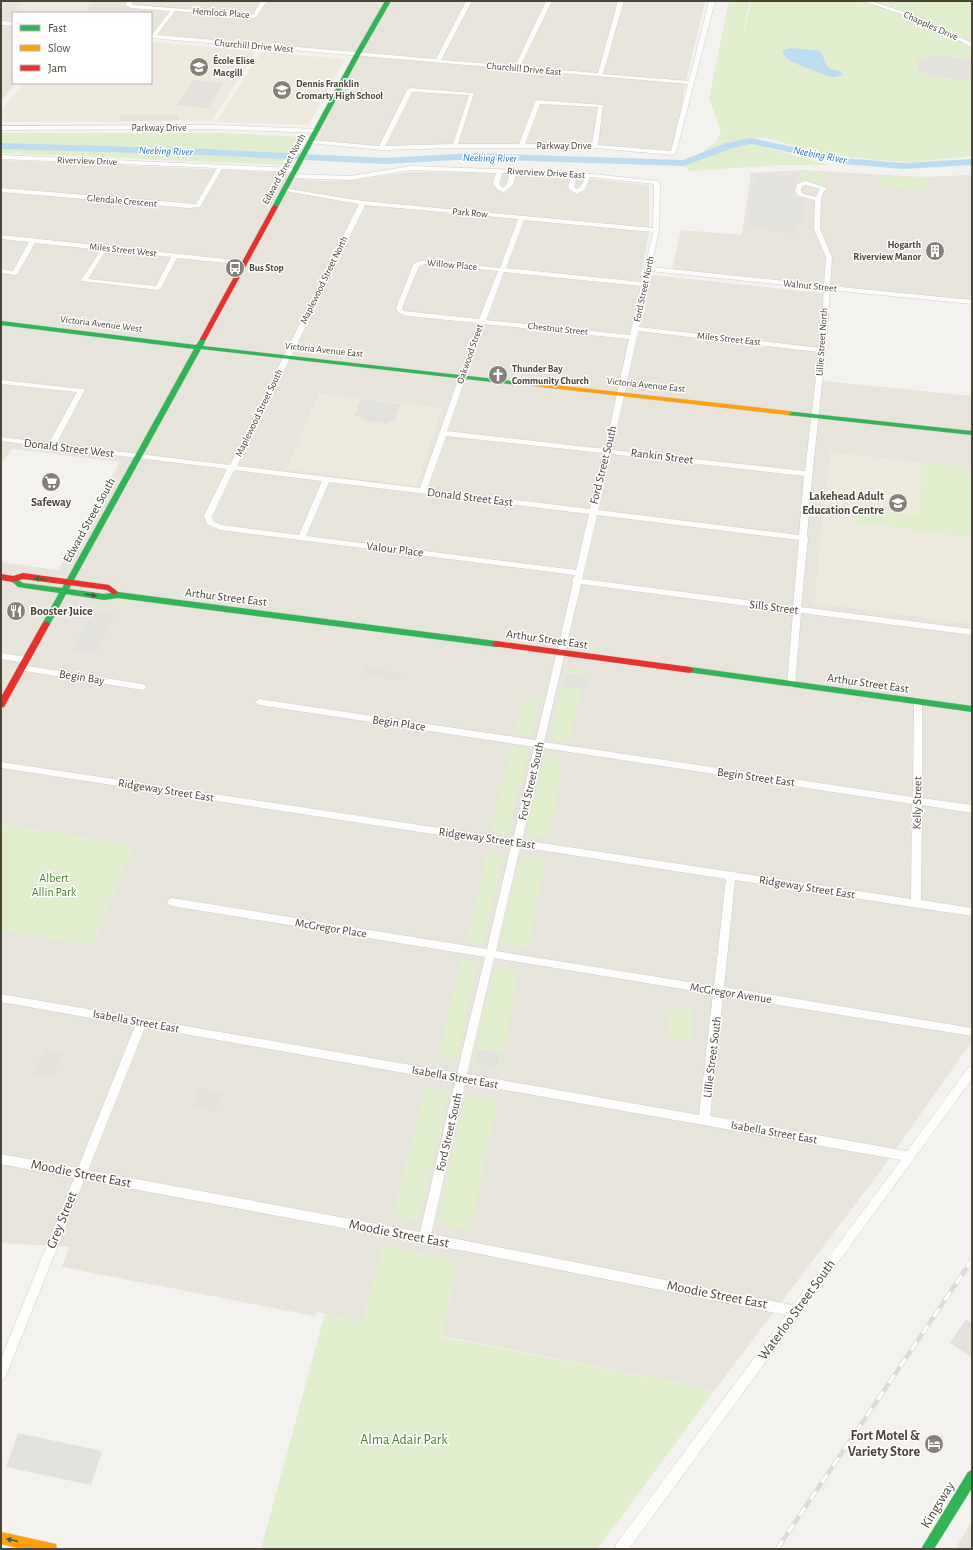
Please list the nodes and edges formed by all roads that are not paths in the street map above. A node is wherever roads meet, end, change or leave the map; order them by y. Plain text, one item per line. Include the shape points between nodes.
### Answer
1 (130, 1) edge
2 (264, 1) edge
3 (388, 1) edge
4 (469, 1) edge
5 (548, 1) edge
6 (621, 1) edge
7 (712, 1) edge
8 (866, 1) edge
9 (173, 10) junction
10 (1, 23) edge
11 (12, 24) edge
12 (153, 36) edge
13 (972, 45) edge
14 (357, 55) junction
15 (438, 61) junction
16 (517, 68) junction
17 (600, 75) junction
18 (691, 83) junction
19 (1, 128) edge
20 (317, 131) junction
21 (310, 142) junction
22 (454, 146) junction
23 (521, 146) junction
24 (595, 146) junction
25 (381, 148) junction
26 (1, 157) edge
27 (221, 166) junction
28 (294, 171) junction
29 (500, 171) junction
30 (513, 172) junction
31 (574, 174) junction
32 (588, 176) junction
33 (656, 182) joint
34 (285, 189) junction
35 (1, 190) edge
36 (818, 199) dead end
37 (362, 203) junction
38 (522, 218) junction
39 (656, 230) junction
40 (1, 237) edge
41 (34, 241) junction
42 (104, 249) junction
43 (175, 256) junction
44 (245, 263) junction
45 (648, 269) junction
46 (501, 270) junction
47 (1, 271) edge
48 (644, 284) junction
49 (826, 288) junction
50 (972, 302) edge
51 (482, 321) junction
52 (1, 324) edge
53 (635, 329) junction
54 (633, 337) junction
55 (198, 347) junction
56 (823, 350) junction
57 (286, 357) junction
58 (463, 375) junction
59 (1, 382) edge
60 (621, 394) junction
61 (816, 416) junction
62 (443, 433) junction
63 (972, 433) edge
64 (1, 439) edge
65 (51, 446) junction
66 (607, 450) junction
67 (137, 457) junction
68 (231, 469) junction
69 (808, 474) junction
70 (326, 480) junction
71 (423, 491) junction
72 (592, 512) junction
73 (212, 524) joint
74 (302, 537) junction
75 (804, 538) junction
76 (1, 577) edge
77 (577, 577) junction
78 (13, 579) junction
79 (68, 582) junction
80 (63, 591) junction
81 (118, 595) junction
82 (798, 610) junction
83 (972, 632) edge
84 (561, 653) junction
85 (1, 656) edge
86 (23, 664) junction
87 (791, 685) junction
88 (143, 687) dead end
89 (259, 702) dead end
90 (918, 702) junction
91 (1, 705) edge
92 (972, 709) edge
93 (540, 744) junction
94 (1, 765) edge
95 (916, 800) junction
96 (972, 809) edge
97 (516, 843) junction
98 (731, 876) junction
99 (172, 902) dead end
100 (916, 904) junction
101 (972, 912) edge
102 (490, 953) junction
103 (719, 992) junction
104 (1, 998) edge
105 (142, 1022) junction
106 (972, 1032) edge
107 (972, 1071) edge
108 (462, 1078) junction
109 (704, 1120) junction
110 (909, 1156) junction
111 (1, 1159) edge
112 (81, 1174) junction
113 (424, 1238) junction
114 (797, 1311) junction
115 (1, 1374) edge
116 (972, 1476) edge
117 (1, 1538) edge
118 (51, 1549) edge
119 (621, 1549) edge
120 (927, 1549) edge

1 - 9 street, Hemlock Place via 128,5 131,6
2 - 9 street, Hemlock Place via 254,16
3 - 14 main road, Edward Street North
4 - 15 street
5 - 16 street
6 - 17 street
7 - 18 street
8 - 13 street, Chapples Drive via 917,18
9 - 12 street
10 - 11 street
12 - 14 street, Churchill Drive West
14 - 15 street, Churchill Drive East
14 - 20 main road, Edward Street North
15 - 16 street, Churchill Drive East
16 - 17 street, Churchill Drive East
17 - 18 street, Churchill Drive East
18 - 24 street, Parkway Drive via 673,153
19 - 20 street, Parkway Drive via 212,128
20 - 21 main road, Edward Street North
21 - 25 street, Parkway Drive
21 - 28 main road, Edward Street North
22 - 23 street, Parkway Drive
22 - 25 street, Parkway Drive
22 - 25 street via 472,94 410,90
23 - 24 street, Parkway Drive
23 - 24 street via 538,102 601,106
26 - 27 street, Riverview Drive
27 - 28 street, Riverview Drive
27 - 35 street, Glendale Crescent via 198,206
28 - 29 street, Riverview Drive East via 333,178 350,178 411,168
28 - 34 main road, Edward Street North
29 - 30 street, Riverview Drive East
29 - 30 street via 496,184 504,190 510,185
30 - 31 street, Riverview Drive East
31 - 32 street, Riverview Drive East
31 - 32 street via 571,187 578,192 583,188
32 - 33 street, Riverview Drive East
33 - 39 street, Ford Street North
34 - 37 street, Park Row
34 - 44 main road, Edward Street North
36 - 49 street, Lillie Street North via 817,229 829,257
37 - 38 street, Park Row
37 - 57 street, Maplewood Street North
38 - 39 street, Park Row
38 - 46 street, Oakwood Street
39 - 45 street, Ford Street North
40 - 41 street, Miles Street West
41 - 42 street, Miles Street West
41 - 47 street via 15,273
42 - 43 street, Miles Street West
42 - 43 street via 84,280 158,288
43 - 44 street, Miles Street West
44 - 55 main road, Edward Street North
45 - 48 street, Ford Street North
45 - 49 street, Walnut Street
46 - 48 street
46 - 51 street, Oakwood Street
46 - 51 street, Willow Place via 419,263 399,308 407,314
48 - 53 street, Ford Street North
49 - 50 street, Walnut Street
49 - 56 street, Lillie Street North
51 - 54 street, Chestnut Street
51 - 58 street, Oakwood Street
52 - 55 main road, Victoria Avenue West
53 - 54 street, Ford Street North
53 - 56 street, Miles Street East
54 - 60 street, Ford Street North
55 - 57 main road, Victoria Avenue East
55 - 67 main road, Edward Street South
56 - 61 street, Lillie Street North
57 - 58 main road, Victoria Avenue East
57 - 68 street, Maplewood Street South
58 - 60 main road, Victoria Avenue East
58 - 62 street, Oakwood Street
59 - 65 street via 81,390
60 - 61 main road, Victoria Avenue East
60 - 66 street, Ford Street South
61 - 63 main road, Victoria Avenue East
61 - 69 street
62 - 66 street, Rankin Street
62 - 71 street, Oakwood Street
64 - 65 street, Donald Street West
65 - 67 street, Donald Street West
66 - 69 street, Rankin Street
66 - 72 street, Ford Street South
67 - 68 street, Donald Street East
67 - 79 main road, Edward Street South
68 - 70 street, Donald Street East
68 - 73 street, Maplewood Street South via 208,516
69 - 75 street
70 - 71 street, Donald Street East
70 - 74 street
71 - 72 street, Donald Street East
72 - 75 street, Donald Street East
72 - 77 street, Ford Street South
73 - 74 street, Valour Place
74 - 77 street, Valour Place
75 - 82 street
76 - 78 main road
77 - 82 street, Sills Street
77 - 84 street, Ford Street South
79 -> 78 main road, Arthur Street East via 23,576
78 - 80 main road, Arthur Street East via 21,585
79 - 80 main road, Edward Street South
79 - 81 main road, Arthur Street East via 109,588
80 -> 81 main road, Arthur Street East via 104,597
80 - 86 main road, Edward Street South
81 - 84 main road, Arthur Street East
82 - 83 street, Sills Street
82 - 87 street
84 - 87 main road, Arthur Street East
84 - 93 street, Ford Street South
85 - 86 street, Begin Bay
86 - 88 street, Begin Bay
86 - 91 main road, Edward Street South
87 - 90 main road, Arthur Street East
89 - 93 street, Begin Place
90 - 92 main road, Arthur Street East
90 - 95 street, Kelly Street
93 - 95 street, Begin Street East
93 - 97 street, Ford Street South
94 - 97 street, Ridgeway Street East
95 - 96 street, Begin Street East
95 - 100 street, Kelly Street
97 - 98 street, Ridgeway Street East
97 - 102 street, Ford Street South
98 - 100 street, Ridgeway Street East
98 - 103 street, Lillie Street South
99 - 102 street, McGregor Place
100 - 101 street, Ridgeway Street East
102 - 103 street, McGregor Avenue
102 - 108 street, Ford Street South
103 - 106 street, McGregor Avenue
103 - 109 street, Lillie Street South
104 - 105 street, Isabella Street East
105 - 108 street, Isabella Street East
105 - 112 street, Grey Street
107 - 110 street, Waterloo Street South
108 - 109 street, Isabella Street East
108 - 113 street, Ford Street South
109 - 110 street, Isabella Street East
110 - 114 street, Waterloo Street South
111 - 112 street, Moodie Street East
112 - 113 street, Moodie Street East
112 - 115 street, Grey Street
113 - 114 street, Moodie Street East
114 - 119 street, Waterloo Street South
116 - 120 main road, Kingsway
118 -> 117 main road

